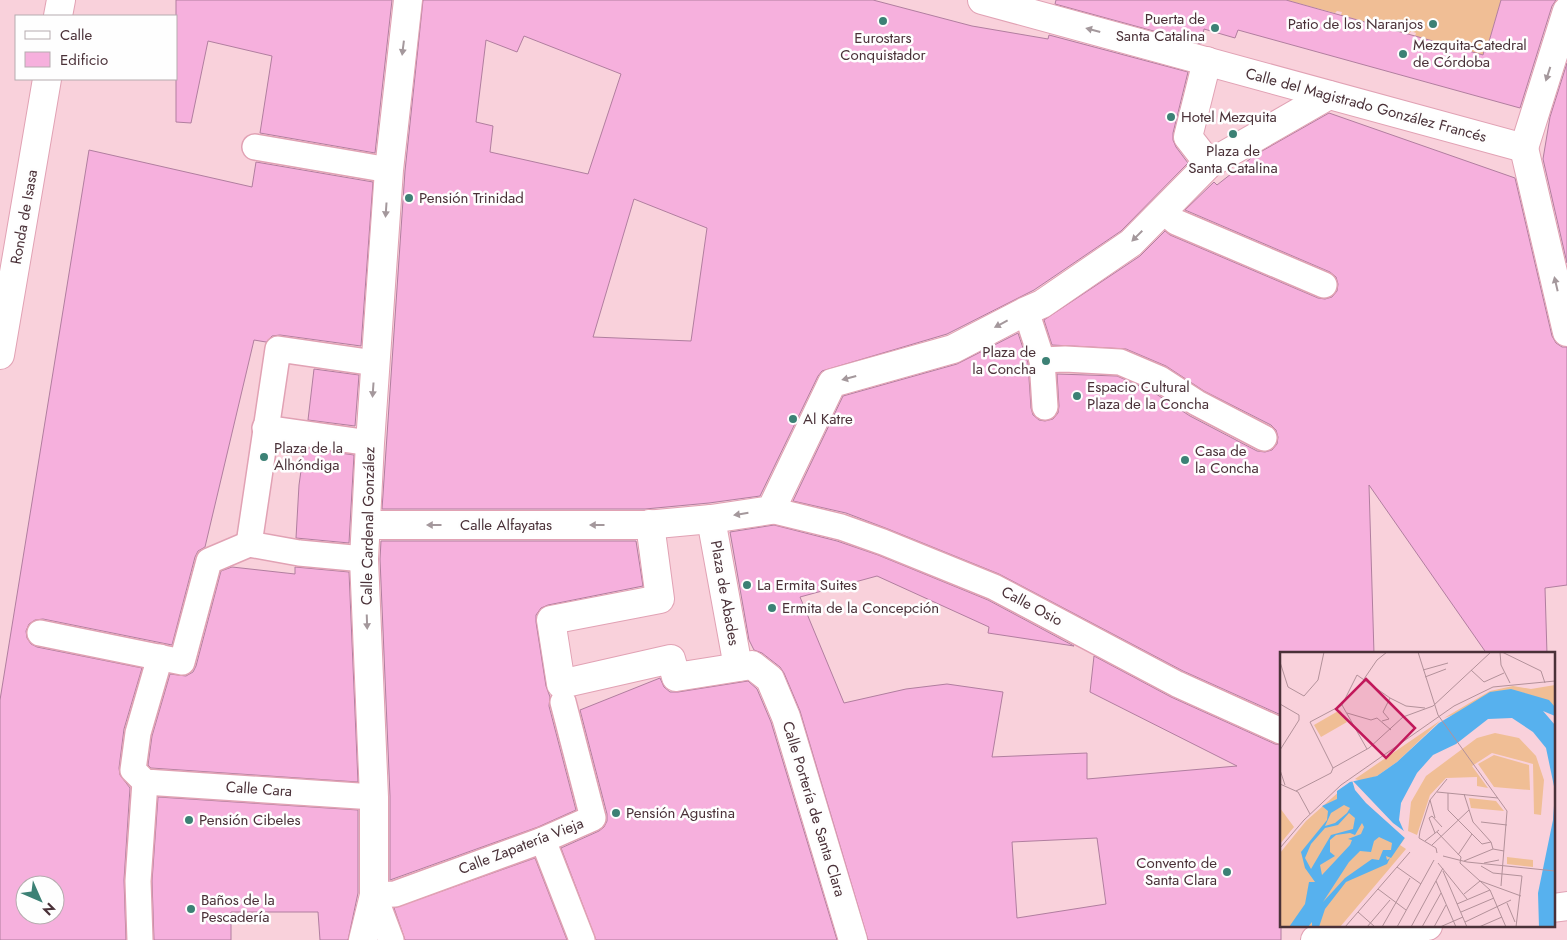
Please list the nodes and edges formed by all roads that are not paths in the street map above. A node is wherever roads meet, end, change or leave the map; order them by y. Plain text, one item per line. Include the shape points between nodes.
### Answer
1 (61, 0) edge
2 (408, 0) edge
3 (982, 0) edge
4 (1567, 11) edge
5 (58, 15) edge
6 (1563, 43) edge
7 (1207, 61) junction
8 (47, 80) edge
9 (1329, 95) junction
10 (255, 147) dead end
11 (1524, 148) junction
12 (1209, 164) junction
13 (389, 170) junction
14 (1163, 211) junction
15 (1324, 285) dead end
16 (1026, 311) junction
17 (1567, 332) edge
18 (0, 355) edge
19 (1053, 360) junction
20 (375, 363) junction
21 (1044, 407) dead end
22 (265, 428) junction
23 (1264, 438) dead end
24 (370, 444) junction
25 (771, 510) junction
26 (711, 519) junction
27 (648, 524) junction
28 (366, 525) junction
29 (249, 544) junction
30 (364, 559) junction
31 (40, 633) dead end
32 (160, 657) junction
33 (738, 667) junction
34 (770, 679) joint
35 (562, 693) junction
36 (1280, 731) edge
37 (145, 782) junction
38 (374, 797) junction
39 (543, 840) junction
40 (374, 895) junction
41 (1567, 906) edge
42 (1554, 908) edge
43 (1386, 928) edge
44 (1400, 928) edge
45 (1415, 930) edge
46 (140, 940) edge
47 (363, 940) edge
48 (391, 940) edge
49 (582, 940) edge
50 (853, 940) edge
51 (1315, 940) edge

1 - 5 street
2 -> 13 street, Calle Cardenal González
7 -> 3 street, Calle del Magistrado González Francés
4 - 6 street
6 -> 11 street
7 - 9 street, Calle del Magistrado González Francés
7 - 12 street via 1188,137
8 - 18 street, Ronda de Isasa
9 - 11 street, Calle del Magistrado González Francés
9 - 12 street
10 - 13 street
17 -> 11 street
12 - 14 street
13 -> 20 street, Calle Cardenal González
14 - 15 street via 1176,222
14 -> 16 street via 1131,243 1042,304
16 - 19 street
16 -> 25 street via 953,349 832,383
19 - 21 street
19 - 23 street via 1120,362 1160,379 1196,403
20 - 22 street via 278,349
20 -> 24 street, Calle Cardenal González
22 - 24 street
22 - 29 street
24 - 28 street, Calle Cardenal González
25 -> 26 street, Plaza de Abades
25 - 36 street, Calle Osio via 841,527 994,587 1177,684
26 - 27 street, Plaza de Abades
26 - 33 street, Plaza de Abades
27 -> 28 street, Calle Alfayatas
27 - 35 street via 660,599 551,620
28 - 30 street, Calle Cardenal González
29 - 30 street
29 - 32 street via 209,561 182,662
30 -> 38 street, Calle Cardenal González
31 - 32 street
32 - 37 street via 138,733 133,770
33 - 34 street, Plaza de Abades via 752,665
33 - 35 street, Plaza de Abades via 676,677 671,659
34 - 50 street, Calle Portería de Santa Clara via 786,717
35 - 39 street, Calle Zapatería Vieja via 593,818
37 - 38 street, Calle Cara
37 - 46 street via 138,881
38 - 40 street, Calle Cardenal González
39 - 40 street, Calle Zapatería Vieja via 395,894
39 - 49 street
40 - 47 street, Calle Cardenal González
40 - 48 street
41 - 42 street
43 - 51 street
44 - 45 street

